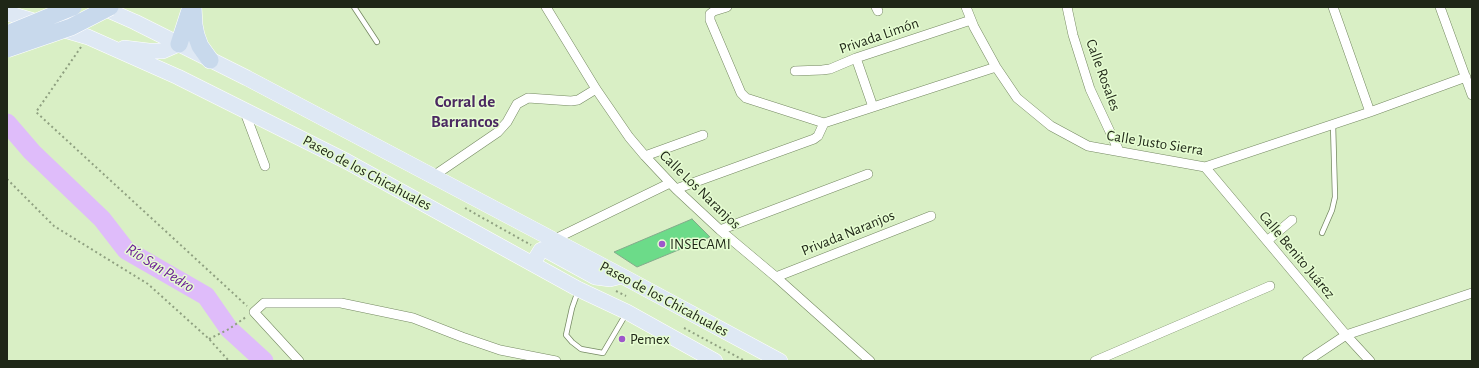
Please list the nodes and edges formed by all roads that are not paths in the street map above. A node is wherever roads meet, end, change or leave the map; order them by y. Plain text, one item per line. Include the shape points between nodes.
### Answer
1 (73, 7) edge
2 (101, 7) edge
3 (110, 7) edge
4 (192, 7) edge
5 (354, 7) edge
6 (546, 7) edge
7 (728, 7) edge
8 (966, 7) edge
9 (1067, 7) edge
10 (1333, 7) edge
11 (1440, 7) edge
12 (7, 13) edge
13 (971, 20) junction
14 (7, 34) edge
15 (377, 42) dead end
16 (179, 44) junction
17 (107, 45) junction
18 (7, 49) edge
19 (856, 58) junction
20 (210, 60) junction
21 (996, 67) junction
22 (795, 71) dead end
23 (1466, 78) junction
24 (596, 89) junction
25 (1472, 95) edge
26 (873, 107) junction
27 (244, 110) junction
28 (1370, 112) junction
29 (824, 123) junction
30 (1333, 124) junction
31 (703, 135) dead end
32 (1119, 151) junction
33 (645, 156) junction
34 (265, 166) dead end
35 (1205, 167) junction
36 (868, 174) dead end
37 (432, 177) junction
38 (673, 186) junction
39 (931, 216) dead end
40 (1292, 220) dead end
41 (720, 230) junction
42 (1322, 233) dead end
43 (554, 240) junction
44 (1267, 241) junction
45 (533, 263) junction
46 (622, 276) junction
47 (776, 277) junction
48 (1270, 286) dead end
49 (578, 289) junction
50 (1472, 293) edge
51 (630, 306) junction
52 (1346, 335) junction
53 (299, 361) edge
54 (556, 361) edge
55 (715, 361) edge
56 (780, 361) edge
57 (870, 361) edge
58 (1095, 361) edge
59 (1307, 361) edge
60 (1370, 361) edge

1 - 14 highway, bridge
2 - 16 main road, Paseo de los Chicahuales
3 - 18 highway, bridge via 71,27
4 - 16 highway
4 - 20 highway via 196,35
5 - 15 lane
6 - 24 street, Calle Los Naranjos
7 - 29 street via 714,11 710,14 710,20 741,93 746,98
8 - 13 street, Calle Justo Sierra
9 - 32 street, Calle Rosales via 1090,89
10 - 28 street
11 - 23 street
12 - 17 main road, Paseo de los Chicahuales
13 - 19 street, Privada Limón
13 - 21 street, Calle Justo Sierra
16 - 17 main road via 163,51
16 - 20 main road, Paseo de los Chicahuales
17 - 27 main road, Paseo de los Chicahuales
19 - 22 street, Privada Limón via 822,70
19 - 26 street
20 - 37 main road, Paseo de los Chicahuales
21 - 26 street
21 - 32 street, Calle Justo Sierra via 1017,98 1051,126 1088,146
23 - 25 street
23 - 28 street, Calle Justo Sierra
24 - 33 street, Calle Los Naranjos
24 - 37 street via 578,100 571,101 528,98 517,104 498,132
26 - 29 street
27 - 34 street
27 - 45 main road, Paseo de los Chicahuales via 346,161
28 - 30 street, Calle Justo Sierra
29 - 38 street via 814,139
30 - 35 street, Calle Justo Sierra
30 - 42 lane via 1336,197
31 - 33 street
32 - 35 street, Calle Justo Sierra
33 - 38 street, Calle Los Naranjos
35 - 44 street, Calle Benito Juárez
36 - 41 street
37 - 43 main road, Paseo de los Chicahuales
38 - 41 street, Calle Los Naranjos
38 - 43 street
39 - 47 street, Privada Naranjos
40 - 44 street
41 - 47 street, Calle Los Naranjos
43 - 46 main road, Paseo de los Chicahuales
44 - 52 street, Calle Benito Juárez
45 - 46 main road via 544,249 595,277 610,279
45 - 49 main road, Paseo de los Chicahuales
46 - 56 main road, Paseo de los Chicahuales
47 - 57 street, Calle Los Naranjos
48 - 58 street
49 - 51 main road, Paseo de los Chicahuales
49 - 51 lane via 566,335 581,349 602,353
50 - 52 street
51 - 55 main road, Paseo de los Chicahuales
52 - 59 street
52 - 60 street, Calle Benito Juárez
53 - 54 street via 254,312 264,303 341,303 413,318 500,350

